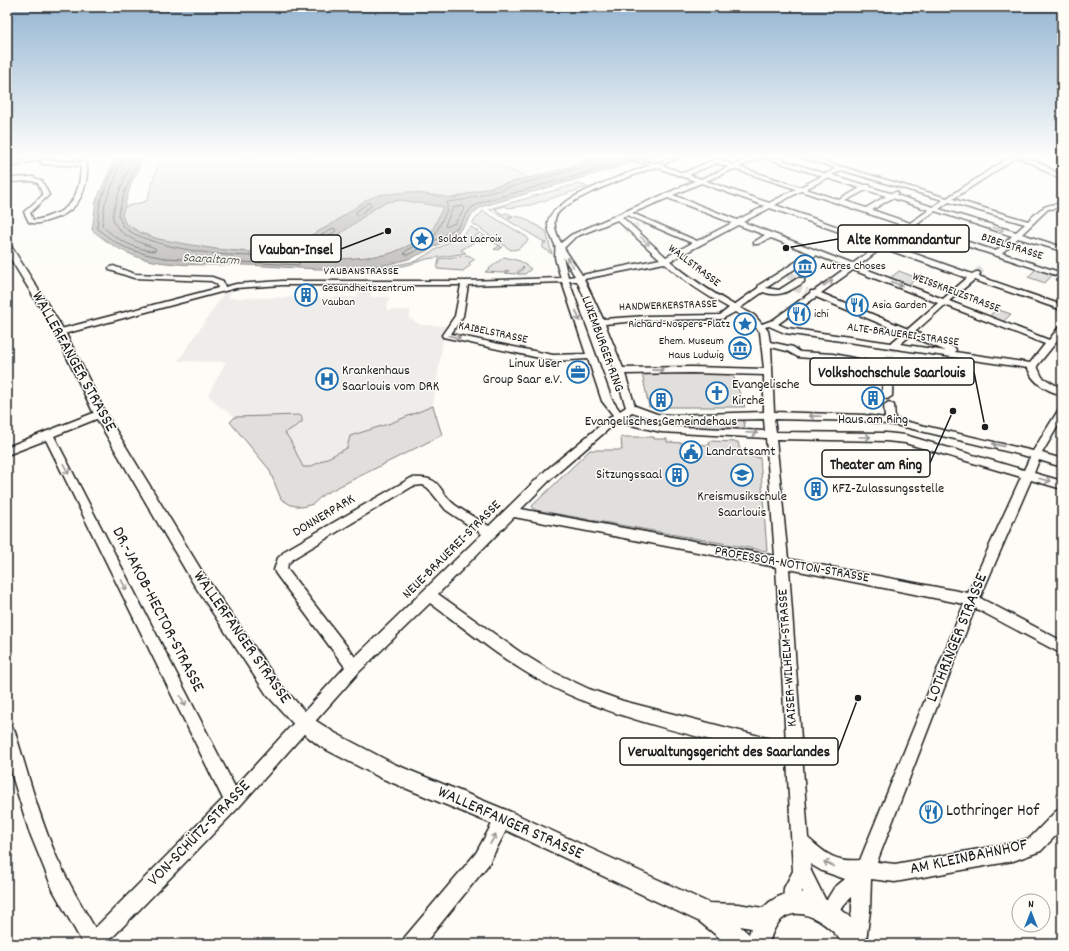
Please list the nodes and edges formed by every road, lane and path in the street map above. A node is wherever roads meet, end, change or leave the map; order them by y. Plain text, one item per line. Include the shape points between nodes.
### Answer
1 (40, 200) edge
2 (75, 200) edge
3 (572, 200) edge
4 (658, 200) edge
5 (681, 200) edge
6 (757, 200) edge
7 (779, 200) edge
8 (834, 200) edge
9 (842, 200) edge
10 (883, 200) edge
11 (904, 200) edge
12 (949, 200) edge
13 (950, 200) edge
14 (839, 202) junction
15 (770, 205) junction
16 (1062, 206) edge
17 (934, 210) junction
18 (866, 211) junction
19 (627, 213) junction
20 (618, 217) junction
21 (735, 222) junction
22 (1030, 224) junction
23 (909, 226) junction
24 (554, 235) junction
25 (770, 235) junction
26 (1018, 235) junction
27 (573, 236) junction
28 (697, 243) junction
29 (756, 243) dead end
30 (881, 244) junction
31 (559, 248) junction
32 (1062, 248) edge
33 (8, 249) edge
34 (816, 252) junction
35 (997, 254) junction
36 (666, 260) junction
37 (853, 267) junction
38 (113, 268) dead end
39 (975, 275) junction
40 (1062, 275) edge
41 (579, 278) junction
42 (798, 279) dead end
43 (564, 280) junction
44 (465, 283) junction
45 (222, 289) junction
46 (762, 290) junction
47 (812, 293) junction
48 (944, 302) junction
49 (1062, 308) edge
50 (736, 309) junction
51 (600, 322) junction
52 (771, 324) junction
53 (760, 326) junction
54 (1062, 329) edge
55 (60, 332) junction
56 (909, 332) junction
57 (1050, 342) junction
58 (767, 344) junction
59 (893, 346) junction
60 (592, 356) junction
61 (965, 356) junction
62 (1032, 366) junction
63 (620, 371) junction
64 (768, 372) junction
65 (1062, 392) edge
66 (631, 408) junction
67 (1062, 411) edge
68 (100, 414) junction
69 (618, 415) junction
70 (769, 415) junction
71 (890, 422) junction
72 (48, 434) junction
73 (770, 434) junction
74 (7, 451) edge
75 (1036, 455) junction
76 (1062, 463) edge
77 (1028, 475) junction
78 (1062, 485) edge
79 (512, 512) junction
80 (490, 533) junction
81 (782, 564) junction
82 (429, 596) junction
83 (972, 600) junction
84 (1062, 648) edge
85 (354, 667) junction
86 (304, 723) junction
87 (7, 732) edge
88 (795, 753) junction
89 (233, 801) junction
90 (1062, 817) edge
91 (504, 819) junction
92 (799, 841) junction
93 (802, 873) junction
94 (864, 873) junction
95 (792, 903) junction
96 (824, 910) junction
97 (708, 914) junction
98 (766, 919) junction
99 (856, 943) edge
100 (94, 944) edge
101 (412, 944) edge
102 (744, 944) edge
103 (758, 944) edge

1 - 2 street via 27,213 32,221 61,215 70,209
3 - 24 street via 558,209 553,216
4 - 19 street
5 - 21 street, WEISSKREUZSTRASSE
6 - 15 street
7 - 15 street, VAUBANSTRASSE
8 - 14 street, BIBELSTRASSE
9 - 14 street
10 - 18 street
11 - 17 street
12 - 17 street
13 - 22 street
14 - 18 street, BIBELSTRASSE via 850,208
15 - 21 street, VAUBANSTRASSE
15 - 30 street
16 - 22 street via 1046,208
17 - 23 street
17 -> 26 street
18 - 23 street, BIBELSTRASSE
19 - 20 street
19 - 28 street
20 - 27 street
20 -> 36 street, WALLSTRASSE
21 - 25 street, WEISSKREUZSTRASSE
21 - 28 street, VAUBANSTRASSE
22 - 26 street
23 - 30 street
23 - 35 street, BIBELSTRASSE
24 - 27 street
24 - 31 street
25 - 29 street
25 - 34 street, WEISSKREUZSTRASSE via 793,240
26 - 32 street
26 - 35 street
27 - 31 street
28 - 36 street, VAUBANSTRASSE
30 - 37 street
30 - 39 street
41 -> 31 street, LUXEMBURGER RING
31 - 43 street, LUXEMBURGER RING
33 - 55 main road, WALLERFANGER STRASSE
34 - 37 street, WEISSKREUZSTRASSE
34 - 46 street, HANDWERKERSTRASSE via 786,274 762,287
35 - 40 street, BIBELSTRASSE
36 - 41 street, VAUBANSTRASSE
36 - 50 street, WALLSTRASSE via 695,285
47 -> 37 street
37 -> 48 street, WEISSKREUZSTRASSE
38 - 45 street via 134,276 212,279 220,284
39 - 48 street
39 - 49 street
41 - 43 street, VAUBANSTRASSE
41 - 51 street, LUXEMBURGER RING
42 - 46 street via 801,280 776,294
43 - 44 street, VAUBANSTRASSE
43 -> 60 street, LUXEMBURGER RING
44 - 45 street, VAUBANSTRASSE via 276,283
44 -> 60 street, KAIBELSTRASSE via 459,316 446,335 554,358
45 - 55 street, VAUBANSTRASSE
46 - 50 street, HANDWERKERSTRASSE
47 - 52 street
47 - 56 street
48 - 56 street
48 - 57 street, WEISSKREUZSTRASSE
50 - 51 street, HANDWERKERSTRASSE via 716,318 647,318
50 - 53 street, WALLSTRASSE via 751,317
51 - 63 street, LUXEMBURGER RING
52 - 53 street
52 - 59 street, ALTE-BRAUEREI-STRASSE via 785,330
53 - 58 street, KAISER-WILHELM-STRASSE
54 - 57 street
55 - 68 main road, WALLERFANGER STRASSE
56 - 59 street
56 - 61 street
57 - 62 street
58 - 64 street, KAISER-WILHELM-STRASSE
58 - 71 street via 790,349 798,354 833,357 888,368
59 - 61 street, ALTE-BRAUEREI-STRASSE
60 - 69 street, LUXEMBURGER RING via 607,401
61 - 62 street, ALTE-BRAUEREI-STRASSE
62 - 65 street via 1036,377
63 -> 64 street
63 - 66 street, LUXEMBURGER RING via 622,385
64 - 70 street, KAISER-WILHELM-STRASSE
66 - 69 street, NEUE-BRAUEREI-STRASSE
66 - 70 street via 656,417
67 - 75 street, LOTHRINGER STRASSE
68 - 72 street
68 - 86 main road, WALLERFANGER STRASSE via 198,578 273,689
69 -> 73 street via 632,423 661,429
69 - 79 street, NEUE-BRAUEREI-STRASSE via 549,474
71 -> 70 street via 864,418
70 - 73 street, KAISER-WILHELM-STRASSE
75 -> 71 street
72 - 74 street
72 -> 89 street, DR.-JAKOB-HECTOR-STRASSE
73 -> 77 street via 905,439
73 - 81 street, KAISER-WILHELM-STRASSE
75 - 76 street
75 - 77 street, LOTHRINGER STRASSE
77 -> 78 street
77 - 83 street, LOTHRINGER STRASSE
79 - 80 street, NEUE-BRAUEREI-STRASSE
79 - 81 street, PROFESSOR-NOTTON-STRASSE
80 - 82 street, NEUE-BRAUEREI-STRASSE
80 - 85 street, DONNERPARK via 450,507 432,485 411,482 290,554 282,562 280,570
81 - 83 street, PROFESSOR-NOTTON-STRASSE via 904,585
81 - 88 street, KAISER-WILHELM-STRASSE
82 - 85 street, NEUE-BRAUEREI-STRASSE
82 - 88 street via 515,657 546,676 586,695 623,709
83 - 84 street, PROFESSOR-NOTTON-STRASSE
83 - 94 street, LOTHRINGER STRASSE
85 - 86 street, NEUE-BRAUEREI-STRASSE
86 - 89 street, VON-SCHÜTZ-STRASSE
86 - 91 main road, WALLERFANGER STRASSE via 328,740 388,771
87 - 100 street via 49,862 64,894
88 - 92 street, KAISER-WILHELM-STRASSE
89 - 100 street, VON-SCHÜTZ-STRASSE
90 - 94 street, AM KLEINBAHNHOF via 1035,845 1013,852 895,873
91 - 97 main road, WALLERFANGER STRASSE
101 -> 91 street via 482,859
92 - 93 street, KAISER-WILHELM-STRASSE
94 -> 92 street via 828,865
93 - 95 street via 793,888
93 - 96 street, KAISER-WILHELM-STRASSE
94 - 96 street
94 - 99 street, LOTHRINGER STRASSE
95 - 96 main road via 804,903
95 - 98 main road via 780,907
96 - 99 main road via 842,925
97 - 98 main road, WALLERFANGER STRASSE
97 - 102 main road, WALLERFANGER STRASSE
98 - 103 main road

